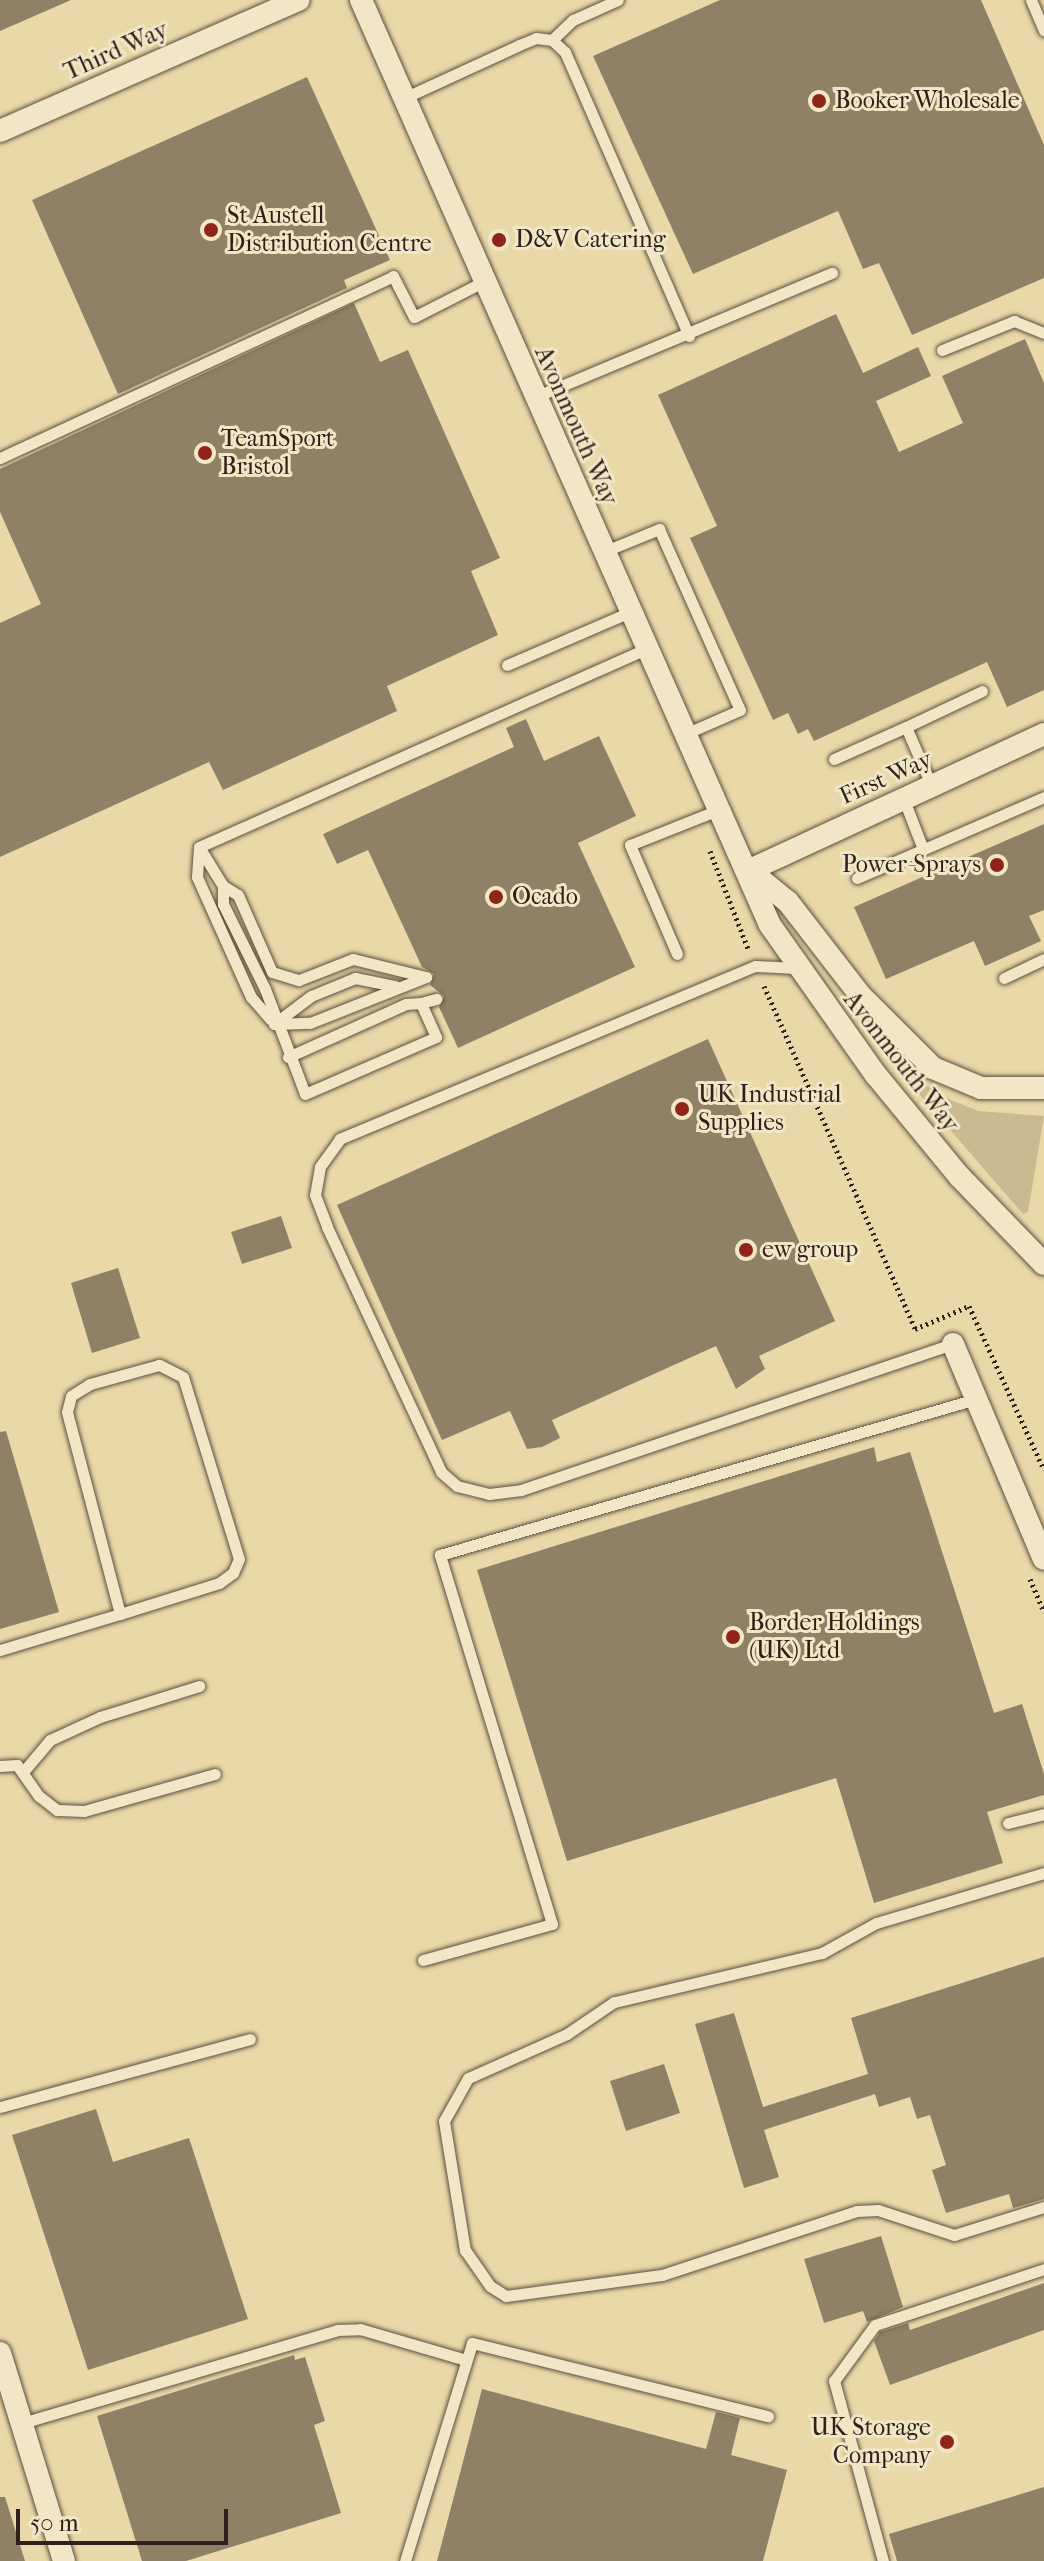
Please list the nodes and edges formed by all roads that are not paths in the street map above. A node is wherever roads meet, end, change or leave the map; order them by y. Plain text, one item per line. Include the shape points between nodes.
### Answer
1 (298, 0) edge
2 (361, 0) edge
3 (618, 0) edge
4 (1031, 0) edge
5 (1044, 30) edge
6 (552, 40) junction
7 (404, 98) junction
8 (0, 131) edge
9 (832, 273) dead end
10 (483, 282) junction
11 (1044, 333) edge
12 (689, 336) junction
13 (942, 350) dead end
14 (535, 397) junction
15 (0, 458) edge
16 (603, 552) junction
17 (630, 612) junction
18 (646, 649) junction
19 (507, 665) dead end
20 (982, 691) dead end
21 (906, 727) junction
22 (685, 734) junction
23 (1044, 734) edge
24 (834, 759) dead end
25 (932, 787) junction
26 (1044, 797) edge
27 (904, 800) junction
28 (718, 810) junction
29 (199, 847) junction
30 (923, 849) junction
31 (750, 870) junction
32 (857, 878) dead end
33 (223, 886) junction
34 (677, 954) dead end
35 (1044, 959) edge
36 (796, 968) junction
37 (1004, 978) dead end
38 (395, 986) junction
39 (436, 999) dead end
40 (421, 1003) junction
41 (274, 1024) junction
42 (288, 1057) junction
43 (1044, 1088) edge
44 (1044, 1264) edge
45 (953, 1344) joint
46 (976, 1399) junction
47 (1044, 1559) edge
48 (120, 1614) junction
49 (0, 1650) edge
50 (199, 1686) dead end
51 (0, 1766) edge
52 (23, 1772) junction
53 (215, 1774) dead end
54 (1044, 1814) edge
55 (1008, 1823) dead end
56 (1044, 1873) edge
57 (423, 1960) dead end
58 (250, 2039) dead end
59 (0, 2107) edge
60 (1044, 2207) edge
61 (1044, 2269) edge
62 (0, 2353) edge
63 (466, 2360) junction
64 (768, 2416) dead end
65 (22, 2423) junction
66 (64, 2561) edge
67 (405, 2561) edge
68 (883, 2561) edge

1 - 8 street, Third Way
2 - 7 street, Avonmouth Way
3 - 6 lane via 573,20
4 - 5 lane
6 - 7 lane via 519,45
6 - 12 lane via 565,52
7 - 10 street, Avonmouth Way
9 - 12 lane
10 - 14 street, Avonmouth Way
10 - 15 lane via 414,317 393,276
11 - 13 lane via 1014,321
12 - 14 lane
14 - 16 street, Avonmouth Way
16 - 17 street, Avonmouth Way
16 - 22 lane via 659,529 740,710
17 - 18 street, Avonmouth Way
17 - 19 lane
18 - 22 street, Avonmouth Way
18 - 29 lane
20 - 21 lane
21 - 24 lane
21 - 25 lane
22 - 28 street, Avonmouth Way
23 - 25 street, First Way
25 - 27 street, First Way
26 - 30 lane
27 - 30 lane
27 - 31 street, First Way
28 - 31 street, Avonmouth Way
28 - 34 lane via 630,845
29 - 33 lane
29 - 41 lane via 197,877 251,997
30 - 32 lane
31 - 36 street, Avonmouth Way via 770,925
31 - 43 street, Avonmouth Way via 788,902 877,1014 933,1068 981,1088
33 - 38 lane via 238,895 272,972 299,980 353,959 426,977
33 - 41 lane via 223,904 265,989
35 - 37 lane
36 - 44 street, Avonmouth Way via 959,1176
36 - 45 lane via 755,966 340,1139 320,1167 315,1195 327,1227 441,1472 457,1486 489,1494 521,1490
38 - 41 lane via 310,1023
38 - 41 lane via 355,978 311,996
39 - 40 lane
40 - 42 lane via 406,1004
40 - 42 lane via 436,1037 305,1094
41 - 42 lane
45 - 46 street
46 - 47 street
46 - 57 lane via 440,1555 552,1924
48 - 48 lane via 219,1583 233,1573 239,1559 183,1377 159,1365 90,1384 71,1396 67,1412
48 - 49 lane
50 - 52 lane via 100,1717 50,1740
51 - 52 lane via 17,1765
52 - 53 lane via 39,1796 57,1810 84,1811
54 - 55 lane
56 - 60 lane via 876,1923 822,1953 614,2002 567,2034 468,2078 444,2121 465,2250 490,2286 506,2296 662,2275 857,2211 878,2210 954,2235
58 - 59 lane
61 - 68 lane via 875,2325 834,2381
62 - 65 street
63 - 64 lane via 472,2343
63 - 65 lane via 360,2329 337,2330
63 - 67 lane
65 - 66 street

